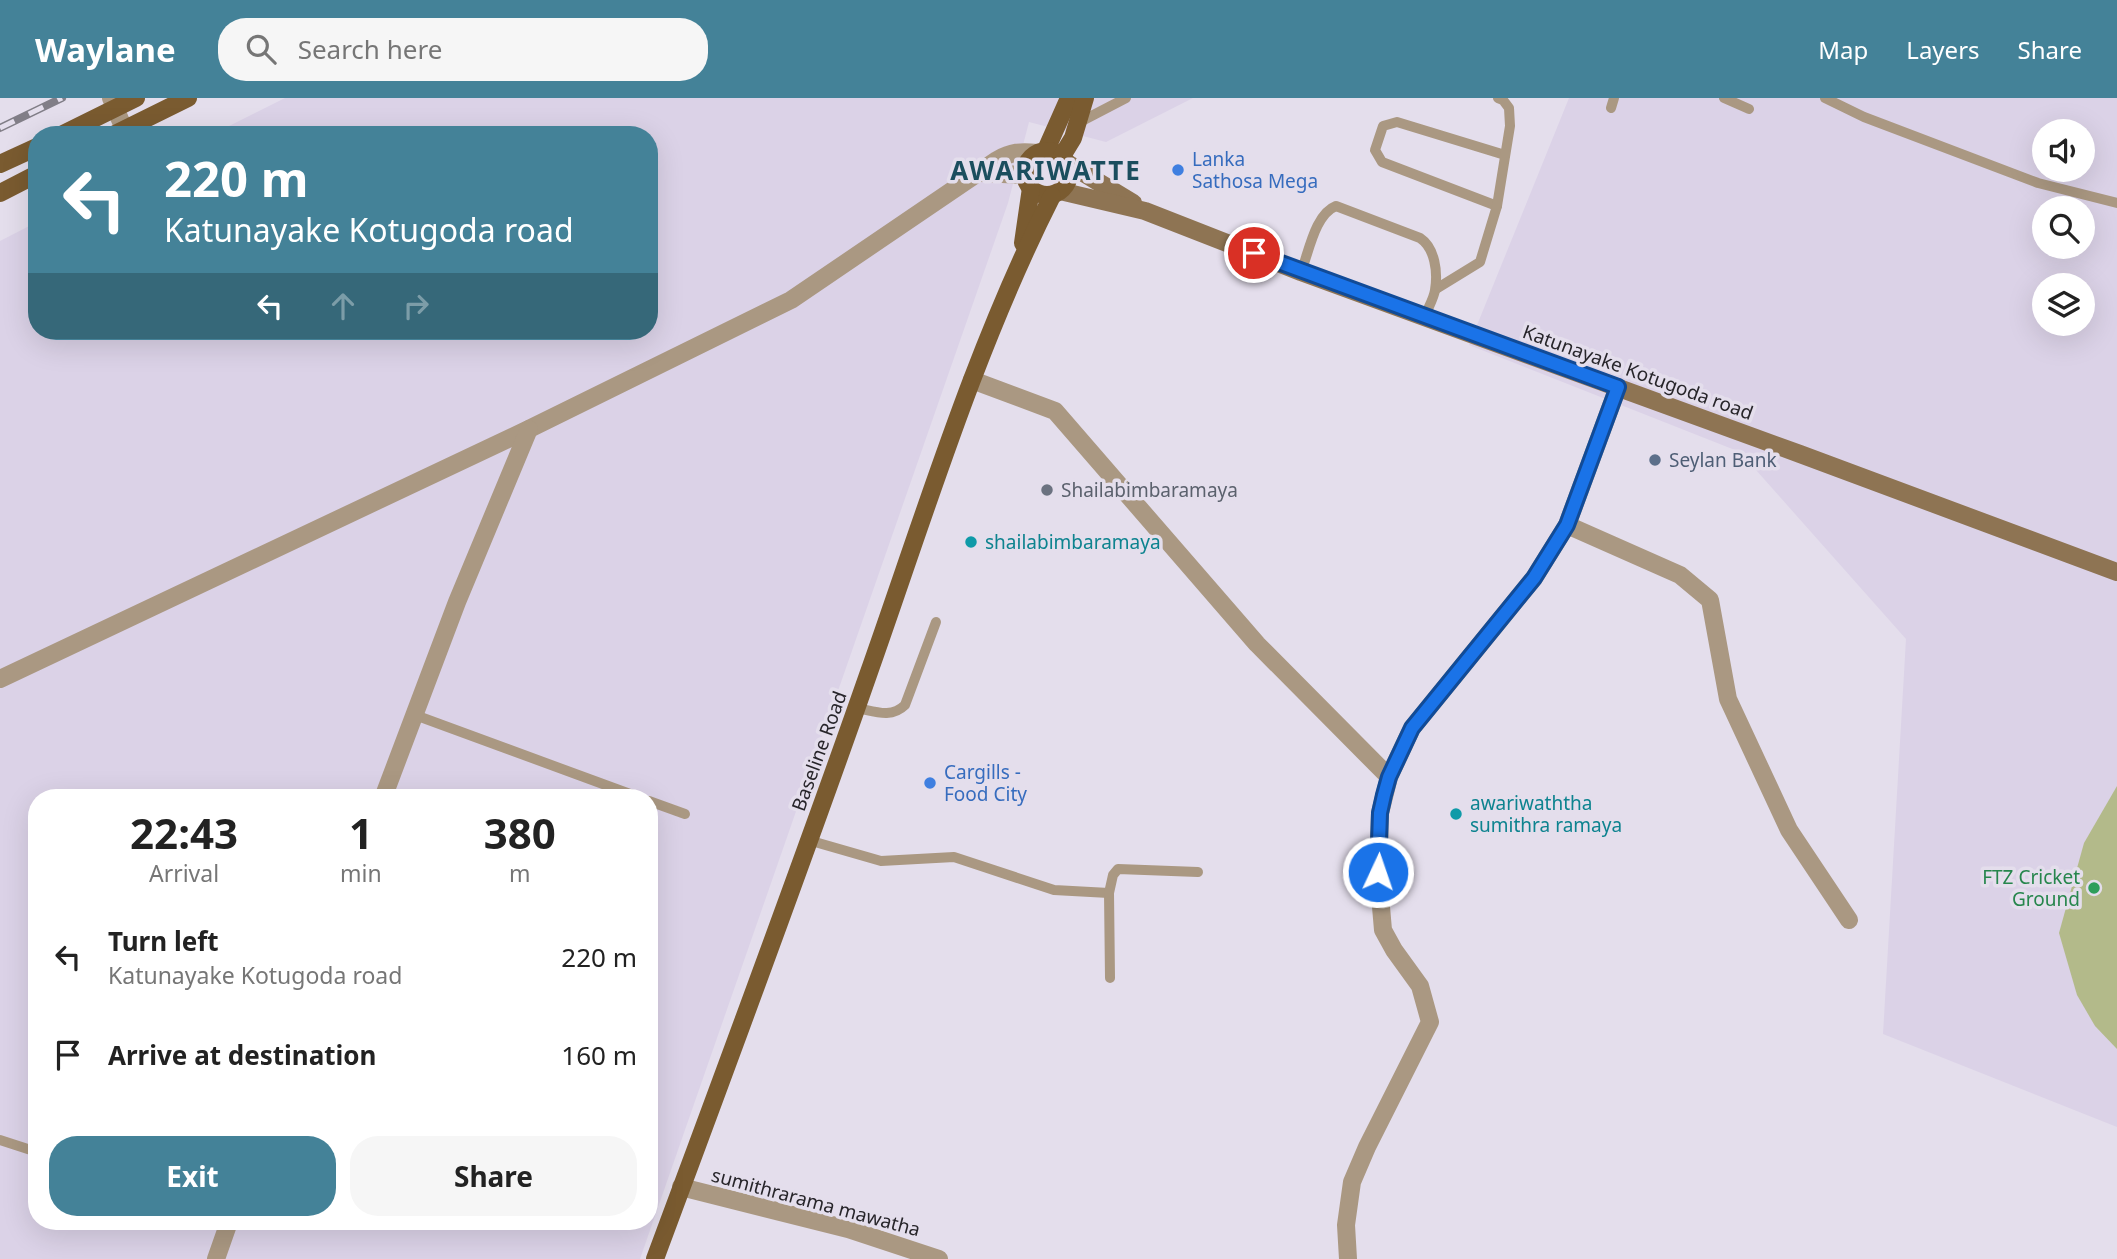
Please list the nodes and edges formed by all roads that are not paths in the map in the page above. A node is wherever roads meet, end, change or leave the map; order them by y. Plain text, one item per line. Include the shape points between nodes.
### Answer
1 (136, 98) edge
2 (188, 98) edge
3 (1069, 98) edge
4 (1085, 98) edge
5 (1126, 98) edge
6 (1498, 98) edge
7 (1724, 98) edge
8 (1825, 98) edge
9 (113, 103) edge
10 (1749, 109) dead end
11 (1077, 123) junction
12 (76, 126) edge
13 (118, 126) edge
14 (131, 126) edge
15 (28, 150) edge
16 (1053, 155) junction
17 (1505, 155) junction
18 (0, 164) edge
19 (981, 173) junction
20 (28, 179) edge
21 (1028, 182) junction
22 (0, 193) edge
23 (1056, 194) junction
24 (2117, 202) edge
25 (1497, 206) junction
26 (1145, 211) junction
27 (1021, 257) junction
28 (1301, 272) junction
29 (1436, 289) junction
30 (1425, 316) junction
31 (972, 380) junction
32 (1618, 387) junction
33 (529, 429) junction
34 (1567, 525) junction
35 (2117, 572) edge
36 (936, 622) dead end
37 (0, 679) edge
38 (857, 708) junction
39 (415, 715) junction
40 (1389, 777) junction
41 (386, 789) edge
42 (616, 789) edge
43 (658, 804) edge
44 (685, 814) dead end
45 (808, 840) junction
46 (1198, 872) dead end
47 (1109, 893) junction
48 (1849, 920) dead end
49 (1110, 978) dead end
50 (0, 1140) edge
51 (28, 1149) edge
52 (681, 1187) junction
53 (226, 1230) edge
54 (216, 1259) edge
55 (655, 1259) edge
56 (939, 1259) edge
57 (1348, 1259) edge

1 - 9 main road
2 - 14 main road
3 - 16 main road
4 - 11 main road
5 - 11 lane
6 - 17 lane via 1509,108
7 - 10 lane
8 - 24 lane via 2038,183
9 - 12 main road
9 - 13 street
11 - 16 main road via 1073,138
15 - 18 main road
16 - 19 street via 1008,154
16 - 21 main road via 1029,159
16 - 23 main road via 1069,179
16 - 26 main road, Katunayake Kotugoda road
17 - 25 lane
17 - 25 lane via 1396,122 1383,125 1375,150 1382,162
19 - 21 street
19 - 33 street via 791,300
20 - 22 main road
21 - 23 main road via 1037,192
21 - 27 main road, Baseline Road
23 - 26 main road, Katunayake Kotugoda road
23 - 27 main road, Baseline Road
25 - 29 lane via 1480,262
26 - 28 main road, Katunayake Kotugoda road
27 - 31 main road, Baseline Road
28 - 29 lane via 1322,218 1327,209 1336,206 1429,244
28 - 30 main road, Katunayake Kotugoda road
29 - 30 lane
30 - 32 main road, Katunayake Kotugoda road
31 - 38 main road, Baseline Road
31 - 40 street via 1055,411 1257,644
32 - 34 street
32 - 35 main road, Katunayake Kotugoda road
33 - 37 street
33 - 39 street
34 - 40 street via 1534,578 1412,728
34 - 48 street via 1680,575 1710,600 1728,699 1789,830
36 - 38 lane via 905,705 897,713 886,714
38 - 45 main road, Baseline Road
39 - 41 street
39 - 42 lane
40 - 57 street via 1380,813 1378,872 1383,930 1420,986 1430,1022 1352,1182 1346,1225
43 - 44 lane
45 - 47 lane via 881,861 954,857 1054,890
45 - 52 main road, Baseline Road
46 - 47 lane via 1118,869
47 - 49 lane
50 - 51 lane
52 - 55 main road, Baseline Road
52 - 56 street, sumithrarama mawatha via 848,1229
53 - 54 street

